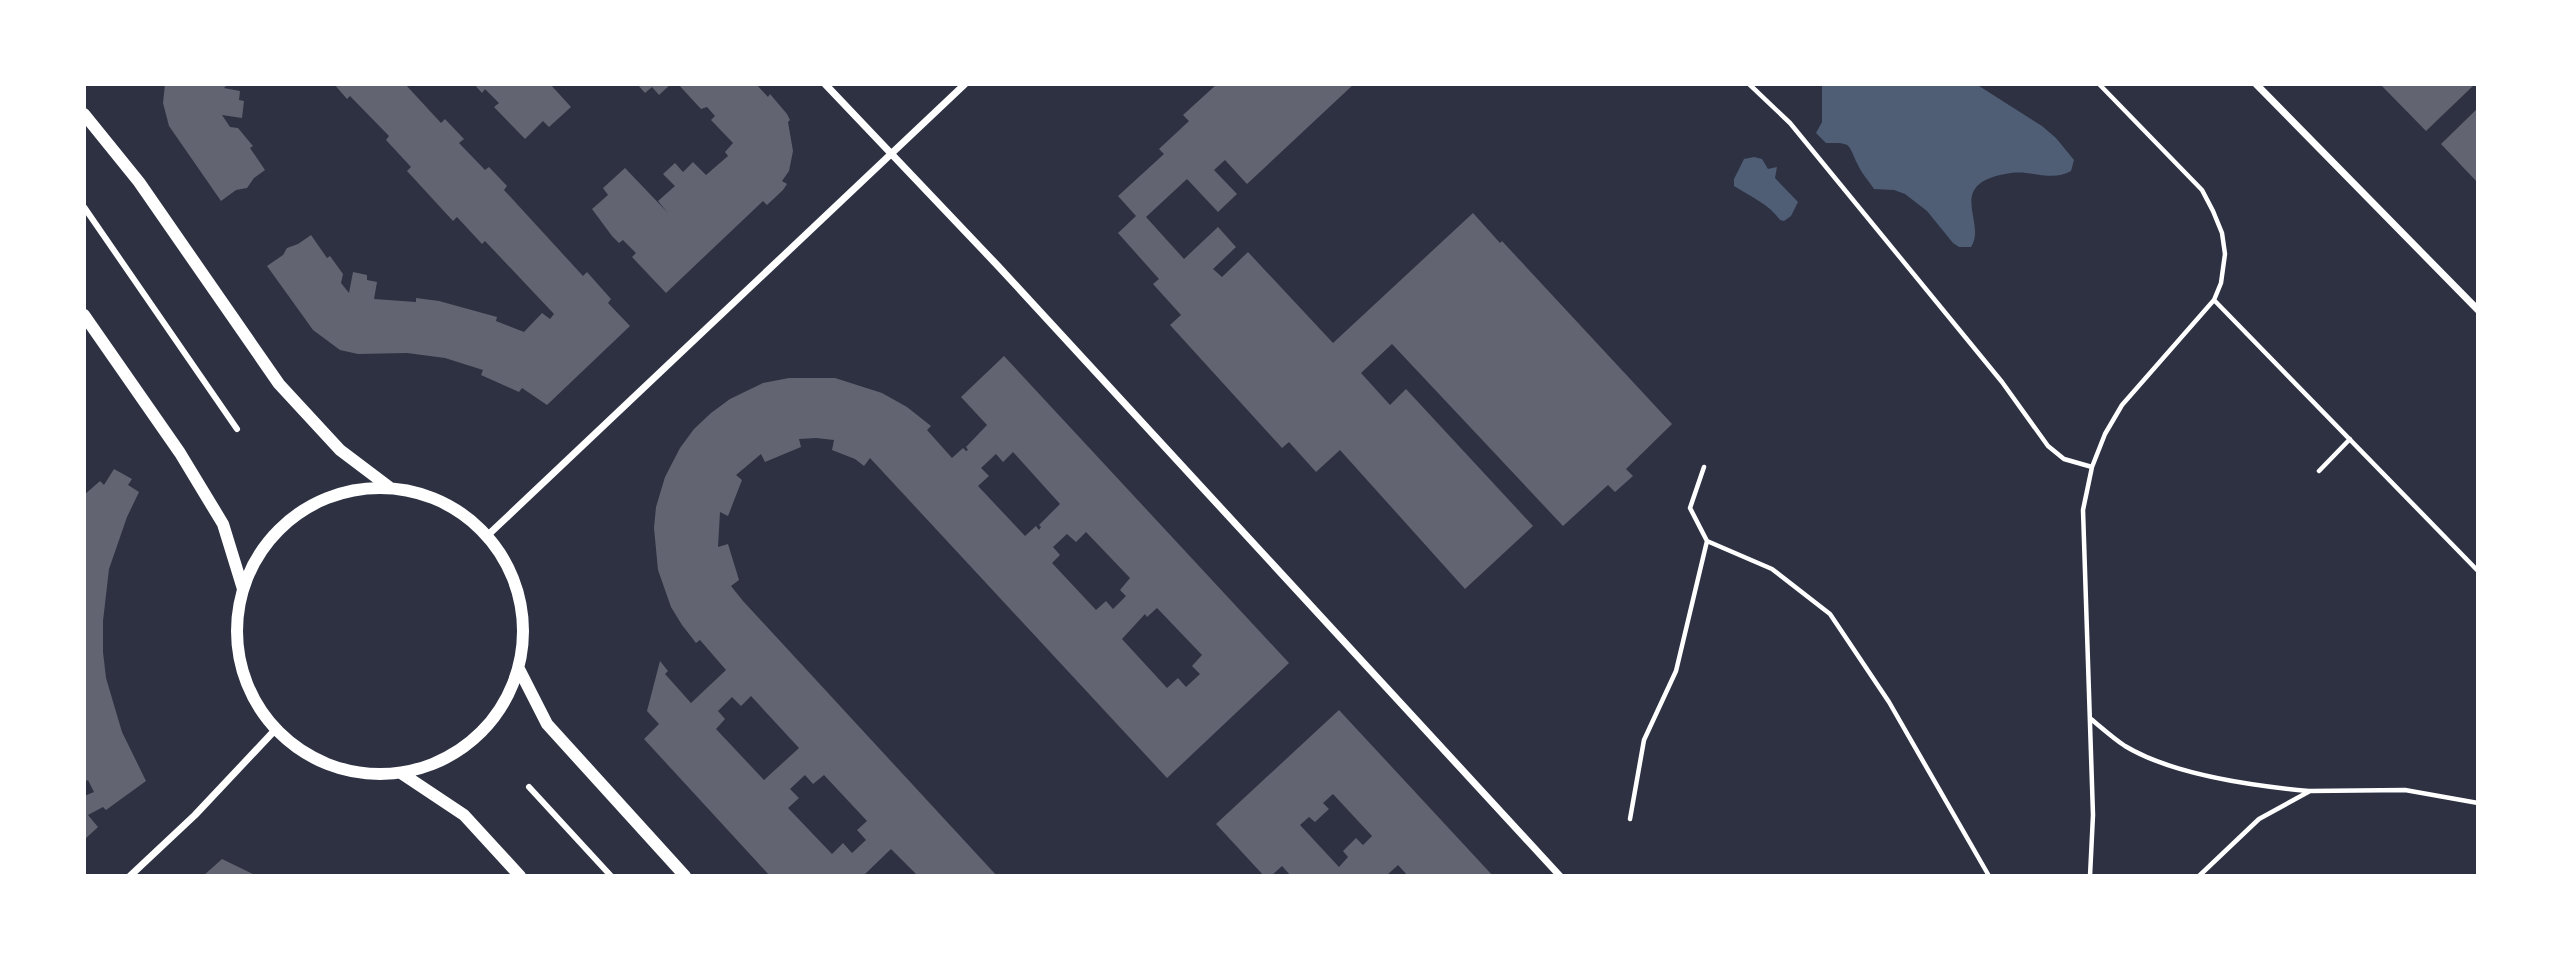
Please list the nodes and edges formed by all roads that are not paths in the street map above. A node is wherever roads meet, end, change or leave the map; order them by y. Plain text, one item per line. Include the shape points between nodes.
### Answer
1 (825, 84) edge
2 (965, 84) edge
3 (2256, 84) edge
4 (84, 114) edge
5 (892, 153) junction
6 (84, 207) edge
7 (2478, 310) edge
8 (84, 315) edge
9 (237, 429) dead end
10 (389, 487) junction
11 (488, 535) junction
12 (243, 589) junction
13 (519, 669) junction
14 (275, 730) junction
15 (401, 773) junction
16 (529, 787) dead end
17 (130, 876) edge
18 (520, 876) edge
19 (611, 876) edge
20 (685, 876) edge
21 (1560, 876) edge

1 - 5 street
2 - 5 street
3 - 7 street
4 - 10 street via 139,182 279,384 340,450
5 - 11 street
5 - 21 street
6 - 9 street
8 - 12 street via 180,453 223,524
10 - 11 street via 426,494 460,510
10 - 12 street via 342,492 299,513 264,547
11 - 13 street via 513,575 524,622
12 - 14 street via 236,626 240,664 253,699
13 - 15 street via 502,707 475,738 441,761
13 - 20 street via 547,724
14 - 15 street via 311,758 355,773
14 - 17 street via 195,816
15 - 18 street via 464,816
16 - 19 street

